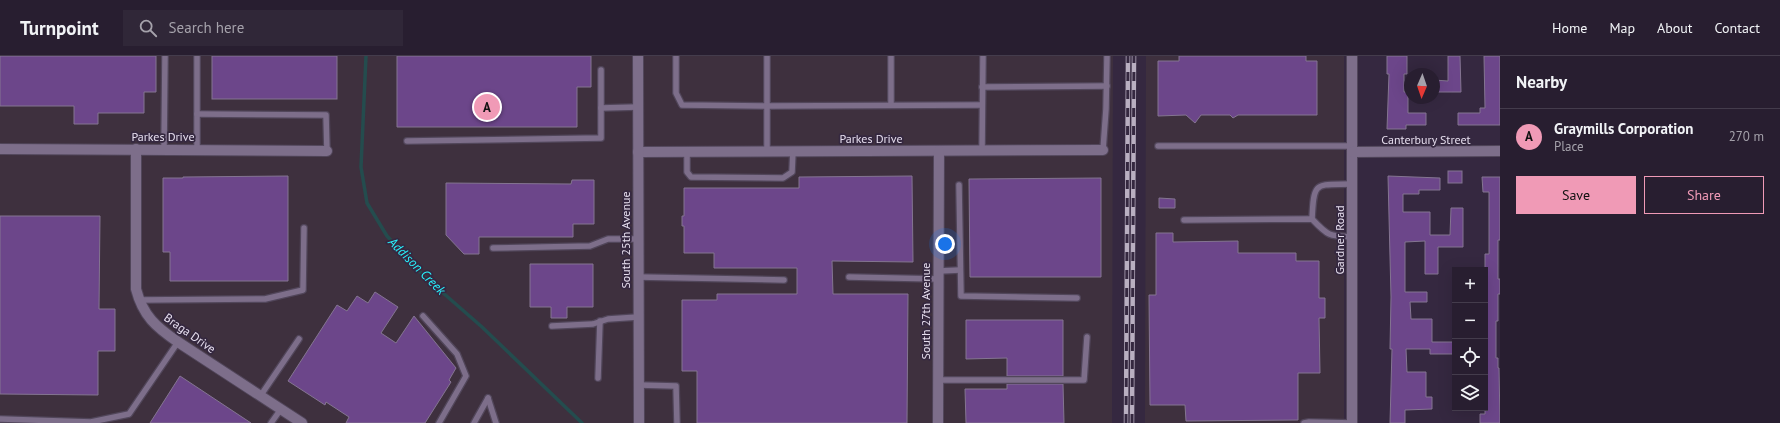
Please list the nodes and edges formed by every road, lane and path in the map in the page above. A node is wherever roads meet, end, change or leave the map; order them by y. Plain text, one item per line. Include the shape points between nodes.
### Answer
1 (165, 56) edge
2 (197, 56) edge
3 (638, 56) edge
4 (676, 56) edge
5 (767, 56) edge
6 (891, 56) edge
7 (983, 56) edge
8 (1107, 56) edge
9 (1352, 56) edge
10 (601, 70) dead end
11 (1107, 86) junction
12 (982, 87) junction
13 (982, 105) junction
14 (767, 106) junction
15 (891, 106) junction
16 (638, 107) junction
17 (601, 108) junction
18 (197, 114) junction
19 (407, 141) dead end
20 (1158, 146) dead end
21 (0, 149) edge
22 (136, 149) junction
23 (164, 149) junction
24 (1352, 149) junction
25 (197, 150) junction
26 (1103, 150) joint
27 (327, 151) joint
28 (687, 151) junction
29 (767, 151) junction
30 (793, 151) junction
31 (940, 151) junction
32 (982, 151) junction
33 (638, 152) junction
34 (1500, 152) edge
35 (1352, 184) junction
36 (959, 185) dead end
37 (1312, 219) junction
38 (1184, 220) dead end
39 (304, 228) dead end
40 (1352, 237) junction
41 (638, 239) junction
42 (493, 248) dead end
43 (960, 270) junction
44 (939, 275) junction
45 (849, 276) dead end
46 (638, 277) junction
47 (784, 280) dead end
48 (1078, 298) dead end
49 (139, 300) junction
50 (423, 316) dead end
51 (638, 317) junction
52 (600, 321) junction
53 (552, 326) dead end
54 (1087, 337) dead end
55 (299, 339) dead end
56 (178, 342) junction
57 (598, 378) dead end
58 (938, 380) junction
59 (639, 385) junction
60 (261, 395) junction
61 (281, 409) junction
62 (1, 419) dead end
63 (271, 423) edge
64 (302, 423) edge
65 (439, 423) edge
66 (474, 423) edge
67 (496, 423) edge
68 (639, 423) edge
69 (677, 423) edge
70 (938, 423) edge
71 (1304, 423) edge
72 (1352, 423) edge

1 - 23 lane
2 - 18 lane
3 - 16 street, South 25th Avenue
4 - 14 lane via 676,93 682,105
5 - 14 lane
6 - 15 lane
7 - 12 lane
8 - 11 lane
9 - 24 street, Gardner Road
10 - 17 lane
11 - 12 lane
11 - 26 lane
12 - 13 lane
13 - 15 lane
13 - 32 lane
14 - 15 lane
14 - 29 lane
16 - 17 lane
16 - 33 street, South 25th Avenue
17 - 19 lane via 601,138
18 - 25 lane
18 - 27 lane via 326,115
20 - 24 lane
21 - 22 street, Parkes Drive
22 - 23 street, Parkes Drive
22 - 49 street, Braga Drive via 136,284
23 - 25 street, Parkes Drive
24 - 34 street, Canterbury Street
24 - 35 street, Gardner Road
25 - 27 street, Parkes Drive
26 - 32 street, Parkes Drive
28 - 29 street, Parkes Drive
28 - 30 lane via 687,172 691,178 782,178 792,172
28 - 33 street, Parkes Drive
29 - 30 street, Parkes Drive
30 - 31 street, Parkes Drive
31 - 32 street, Parkes Drive
31 - 44 street, South 27th Avenue
33 - 41 street, South 25th Avenue
35 - 37 lane via 1319,186 1314,192
35 - 40 street, Gardner Road
36 - 43 lane
37 - 38 lane
37 - 40 lane via 1332,236
39 - 49 lane via 303,290 265,299
40 - 72 street, Gardner Road
41 - 42 lane via 608,239 590,246
41 - 46 street, South 25th Avenue
43 - 44 lane
43 - 48 lane via 961,296
44 - 45 lane
44 - 58 street, South 27th Avenue
46 - 47 lane
46 - 51 street, South 25th Avenue
49 - 56 street, Braga Drive via 148,318
50 - 65 lane via 457,354 466,376
51 - 52 lane
51 - 59 street, South 25th Avenue
52 - 53 lane via 593,324
52 - 57 lane
54 - 58 lane via 1084,380
55 - 60 lane
56 - 60 street, Braga Drive
56 - 62 lane via 129,414 91,422
58 - 70 street, South 27th Avenue
59 - 68 street, South 25th Avenue
59 - 69 lane via 676,386
60 - 61 street, Braga Drive
61 - 63 lane
61 - 64 street, Braga Drive
66 - 67 lane via 488,398
71 - 72 lane

